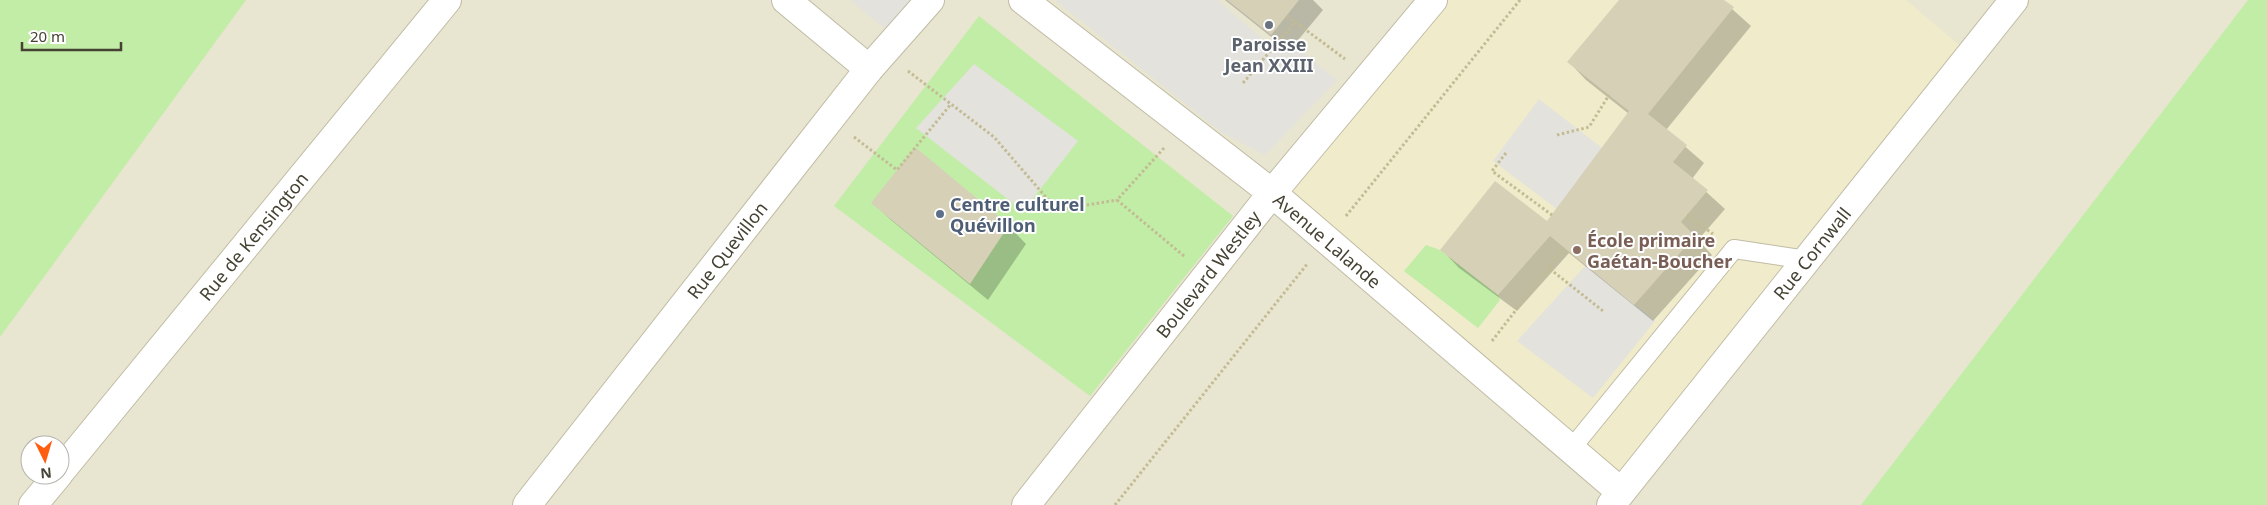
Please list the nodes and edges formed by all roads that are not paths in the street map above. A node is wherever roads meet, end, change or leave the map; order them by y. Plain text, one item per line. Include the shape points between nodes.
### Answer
1 (447, 0) edge
2 (786, 0) edge
3 (930, 0) edge
4 (1023, 0) edge
5 (1433, 0) edge
6 (2014, 0) edge
7 (876, 61) junction
8 (1272, 193) junction
9 (1807, 260) junction
10 (1571, 449) junction
11 (70, 461) edge
12 (50, 485) edge
13 (1616, 498) edge
14 (33, 505) edge
15 (527, 505) edge
16 (1026, 505) edge

1 - 11 street, Rue de Kensington
2 - 7 street
3 - 7 street, Rue Quevillon
4 - 8 street, Avenue Lalande
5 - 8 street, Boulevard Westley
6 - 9 street, Rue Cornwall
7 - 15 street, Rue Quevillon
8 - 10 street, Avenue Lalande
8 - 16 street, Boulevard Westley
9 - 10 lane via 1734,249
9 - 13 street, Rue Cornwall
10 - 13 street, Avenue Lalande
12 - 14 street, Rue de Kensington

